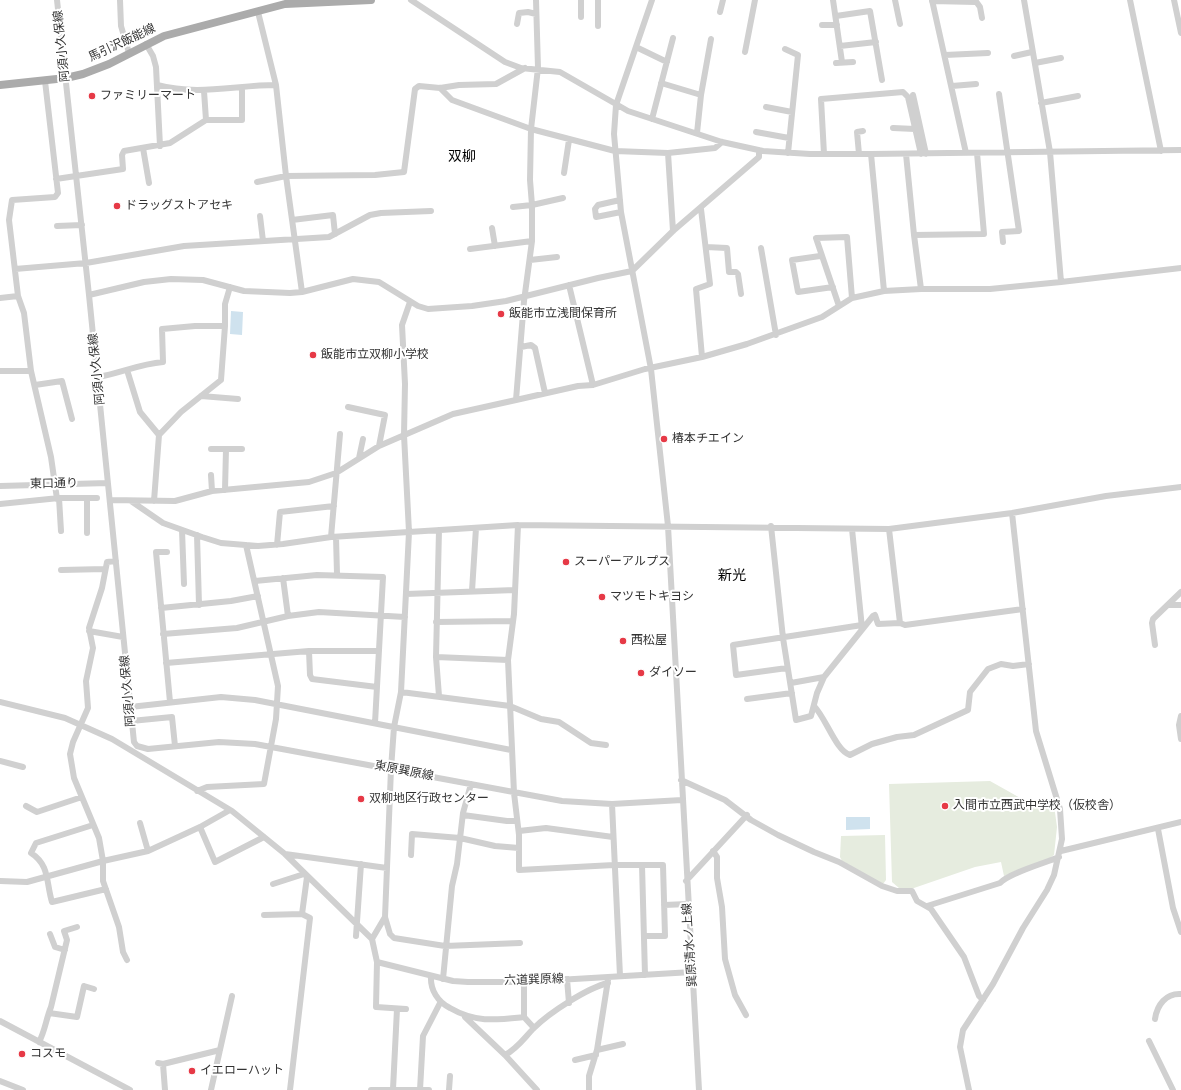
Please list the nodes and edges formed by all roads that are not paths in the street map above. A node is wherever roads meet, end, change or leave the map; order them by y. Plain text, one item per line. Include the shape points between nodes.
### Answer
1 (57, 0) edge
2 (120, 0) edge
3 (371, 0) edge
4 (410, 0) edge
5 (536, 0) edge
6 (581, 0) edge
7 (598, 0) edge
8 (652, 0) edge
9 (722, 0) edge
10 (755, 0) edge
11 (833, 0) edge
12 (895, 0) edge
13 (932, 0) edge
14 (1024, 0) edge
15 (1130, 0) edge
16 (1174, 0) edge
17 (976, 1) edge
18 (258, 12) junction
19 (720, 12) dead end
20 (536, 14) junction
21 (836, 16) junction
22 (581, 17) dead end
23 (982, 18) dead end
24 (517, 24) dead end
25 (900, 24) dead end
26 (822, 25) dead end
27 (837, 25) junction
28 (598, 26) dead end
29 (1181, 33) edge
30 (673, 38) dead end
31 (711, 39) dead end
32 (876, 42) junction
33 (146, 44) junction
34 (840, 46) junction
35 (636, 47) junction
36 (785, 49) dead end
37 (745, 52) dead end
38 (1032, 52) junction
39 (129, 53) junction
40 (988, 53) dead end
41 (945, 55) junction
42 (1014, 56) dead end
43 (1061, 58) dead end
44 (667, 62) junction
45 (854, 62) dead end
46 (1035, 63) junction
47 (525, 68) junction
48 (538, 68) junction
49 (66, 78) junction
50 (882, 80) dead end
51 (45, 81) junction
52 (661, 83) junction
53 (976, 84) dead end
54 (0, 85) edge
55 (157, 85) junction
56 (276, 85) junction
57 (952, 86) junction
58 (242, 88) junction
59 (440, 88) junction
60 (204, 91) junction
61 (999, 94) dead end
62 (701, 95) junction
63 (913, 95) dead end
64 (1078, 96) dead end
65 (1041, 104) junction
66 (616, 105) junction
67 (766, 107) dead end
68 (792, 112) junction
69 (652, 119) junction
70 (206, 120) junction
71 (893, 128) dead end
72 (530, 129) junction
73 (916, 129) junction
74 (863, 131) dead end
75 (756, 132) dead end
76 (697, 133) junction
77 (789, 138) junction
78 (569, 140) junction
79 (722, 142) junction
80 (160, 146) junction
81 (143, 148) junction
82 (760, 150) junction
83 (1181, 150) edge
84 (615, 151) junction
85 (1161, 151) junction
86 (1050, 152) junction
87 (668, 153) junction
88 (788, 153) junction
89 (966, 153) junction
90 (977, 153) junction
91 (1009, 153) junction
92 (824, 154) junction
93 (859, 154) junction
94 (871, 154) junction
95 (906, 154) junction
96 (924, 154) junction
97 (564, 173) dead end
98 (77, 176) junction
99 (286, 176) junction
100 (56, 179) junction
101 (257, 182) dead end
102 (149, 183) dead end
103 (563, 198) dead end
104 (620, 200) junction
105 (532, 205) junction
106 (513, 207) dead end
107 (700, 209) junction
108 (431, 212) dead end
109 (621, 212) junction
110 (260, 216) dead end
111 (292, 220) junction
112 (82, 225) junction
113 (57, 226) dead end
114 (492, 228) dead end
115 (673, 231) junction
116 (335, 234) junction
117 (914, 235) junction
118 (295, 239) junction
119 (262, 241) junction
120 (532, 241) junction
121 (1003, 242) dead end
122 (495, 246) junction
123 (706, 247) junction
124 (760, 248) dead end
125 (470, 249) dead end
126 (820, 256) junction
127 (557, 257) dead end
128 (530, 260) junction
129 (86, 263) junction
130 (1181, 268) edge
131 (15, 269) junction
132 (632, 271) junction
133 (1061, 282) junction
134 (569, 285) junction
135 (230, 287) junction
136 (833, 287) junction
137 (921, 289) junction
138 (884, 291) junction
139 (302, 292) junction
140 (741, 294) dead end
141 (89, 295) junction
142 (18, 296) junction
143 (525, 296) junction
144 (0, 298) edge
145 (852, 298) junction
146 (410, 302) junction
147 (839, 306) junction
148 (225, 326) junction
149 (776, 335) junction
150 (521, 347) junction
151 (702, 357) junction
152 (651, 369) junction
153 (127, 370) junction
154 (0, 371) edge
155 (31, 371) junction
156 (98, 377) junction
157 (35, 385) junction
158 (593, 385) junction
159 (546, 393) junction
160 (201, 396) junction
161 (238, 399) dead end
162 (516, 400) junction
163 (348, 407) dead end
164 (72, 419) dead end
165 (340, 434) dead end
166 (159, 435) junction
167 (404, 435) junction
168 (363, 439) dead end
169 (379, 446) junction
170 (226, 448) junction
171 (242, 448) dead end
172 (211, 449) dead end
173 (359, 458) junction
174 (336, 473) junction
175 (211, 475) dead end
176 (108, 483) junction
177 (56, 484) junction
178 (0, 486) edge
179 (1181, 487) edge
180 (225, 490) junction
181 (212, 491) junction
182 (58, 498) junction
183 (87, 498) junction
184 (97, 498) dead end
185 (110, 500) junction
186 (130, 501) junction
187 (154, 501) junction
188 (0, 504) edge
189 (334, 506) junction
190 (1012, 513) junction
191 (518, 525) junction
192 (668, 526) junction
193 (771, 526) junction
194 (476, 528) junction
195 (889, 528) junction
196 (852, 529) junction
197 (182, 530) junction
198 (439, 530) junction
199 (61, 531) dead end
200 (87, 532) dead end
201 (409, 532) junction
202 (197, 535) junction
203 (334, 537) junction
204 (246, 545) junction
205 (277, 545) junction
206 (167, 552) dead end
207 (116, 561) junction
208 (105, 569) junction
209 (61, 570) dead end
210 (337, 574) junction
211 (283, 578) junction
212 (255, 581) junction
213 (184, 584) dead end
214 (515, 590) junction
215 (472, 591) junction
216 (1181, 592) edge
217 (406, 594) junction
218 (436, 594) junction
219 (258, 596) junction
220 (199, 605) junction
221 (1168, 605) junction
222 (1181, 605) edge
223 (161, 608) junction
224 (1023, 609) junction
225 (380, 615) junction
226 (288, 616) junction
227 (405, 616) junction
228 (513, 621) junction
229 (264, 622) junction
230 (436, 622) junction
231 (900, 623) junction
232 (862, 626) junction
233 (89, 631) junction
234 (163, 634) junction
235 (123, 637) junction
236 (783, 638) junction
237 (1156, 645) dead end
238 (309, 651) junction
239 (378, 651) junction
240 (271, 654) junction
241 (436, 657) junction
242 (508, 660) junction
243 (166, 663) junction
244 (1029, 664) junction
245 (787, 668) junction
246 (824, 677) junction
247 (791, 683) junction
248 (377, 687) junction
249 (401, 692) junction
250 (792, 693) junction
251 (439, 696) junction
252 (747, 699) dead end
253 (0, 702) edge
254 (170, 702) junction
255 (278, 704) junction
256 (510, 706) junction
257 (814, 706) junction
258 (130, 707) junction
259 (1181, 716) edge
260 (131, 721) junction
261 (375, 723) junction
262 (80, 726) junction
263 (394, 727) junction
264 (132, 738) joint
265 (1181, 740) edge
266 (606, 745) dead end
267 (175, 746) junction
268 (272, 746) junction
269 (511, 750) junction
270 (0, 761) edge
271 (23, 767) dead end
272 (391, 769) junction
273 (681, 780) junction
274 (471, 784) junction
275 (197, 791) junction
276 (514, 792) junction
277 (82, 797) junction
278 (682, 800) junction
279 (612, 804) junction
280 (26, 806) dead end
281 (230, 810) junction
282 (463, 815) junction
283 (747, 815) junction
284 (517, 821) junction
285 (1181, 822) edge
286 (140, 823) dead end
287 (93, 825) junction
288 (200, 827) junction
289 (1158, 829) junction
290 (519, 832) junction
291 (264, 837) junction
292 (613, 837) junction
293 (460, 838) junction
294 (519, 848) junction
295 (148, 851) junction
296 (713, 851) junction
297 (285, 854) junction
298 (1060, 854) junction
299 (411, 855) dead end
300 (103, 861) junction
301 (361, 864) junction
302 (614, 865) junction
303 (642, 865) junction
304 (387, 868) junction
305 (305, 876) junction
306 (47, 877) junction
307 (0, 881) edge
308 (686, 881) junction
309 (272, 884) dead end
310 (106, 889) junction
311 (688, 904) junction
312 (664, 905) junction
313 (927, 906) junction
314 (302, 914) junction
315 (264, 915) dead end
316 (384, 917) junction
317 (356, 925) junction
318 (77, 927) dead end
319 (1181, 932) edge
320 (50, 934) dead end
321 (356, 936) dead end
322 (645, 936) junction
323 (372, 939) junction
324 (520, 943) dead end
325 (445, 946) junction
326 (65, 950) junction
327 (127, 960) dead end
328 (377, 962) junction
329 (692, 972) junction
330 (645, 975) junction
331 (431, 976) junction
332 (620, 976) junction
333 (443, 979) junction
334 (566, 979) junction
335 (608, 980) junction
336 (524, 982) junction
337 (94, 989) dead end
338 (1181, 994) edge
339 (232, 996) dead end
340 (983, 1000) junction
341 (440, 1003) junction
342 (569, 1003) junction
343 (398, 1008) junction
344 (406, 1009) dead end
345 (48, 1013) junction
346 (746, 1015) dead end
347 (465, 1017) junction
348 (524, 1017) junction
349 (1155, 1019) dead end
350 (0, 1022) edge
351 (534, 1028) junction
352 (1149, 1041) dead end
353 (39, 1042) junction
354 (623, 1044) dead end
355 (220, 1050) junction
356 (596, 1052) junction
357 (505, 1055) junction
358 (575, 1060) dead end
359 (450, 1076) dead end
360 (0, 1081) edge
361 (393, 1089) junction
362 (23, 1090) edge
363 (130, 1090) edge
364 (165, 1090) edge
365 (211, 1090) edge
366 (290, 1090) edge
367 (371, 1090) edge
368 (420, 1090) edge
369 (429, 1090) edge
370 (448, 1090) edge
371 (537, 1090) edge
372 (589, 1090) edge
373 (699, 1090) edge
374 (968, 1090) edge
375 (1173, 1090) edge

1 - 49 street, 阿須小久保線
2 - 39 street via 121,26
3 - 18 main road, 馬引沢飯能線 via 290,4
4 - 47 street via 494,56
5 - 20 street
6 - 22 street
7 - 28 street
8 - 35 street, 巽原清水ノ上線
9 - 19 street
10 - 37 street
11 - 21 street
12 - 25 street
13 - 17 street
13 - 41 street
14 - 38 street
15 - 85 street
16 - 29 street
17 - 23 street
18 - 33 main road, 馬引沢飯能線 via 164,36
18 - 56 street
20 - 24 street via 519,13
20 - 48 street
21 - 27 street
21 - 32 street via 870,11
26 - 27 street
27 - 34 street
30 - 44 street
31 - 62 street
32 - 34 street
32 - 50 street
33 - 39 main road, 馬引沢飯能線
33 - 55 street via 154,61
34 - 45 street via 839,62
35 - 44 street
35 - 66 street, 巽原清水ノ上線
36 - 68 street via 798,55
38 - 42 street
38 - 46 street
39 - 49 main road, 馬引沢飯能線 via 97,69
40 - 41 street
41 - 57 street
43 - 46 street
44 - 52 street
46 - 65 street
47 - 48 street
47 - 59 street via 504,82 496,84
48 - 66 street via 569,76
48 - 72 street
49 - 51 main road, 馬引沢飯能線
49 - 98 street, 阿須小久保線
51 - 54 main road, 馬引沢飯能線
51 - 100 street
52 - 62 street
52 - 69 street
53 - 57 street
55 - 60 street
55 - 80 street
56 - 58 street
56 - 99 street
57 - 89 street
58 - 60 street
58 - 70 street via 242,120
59 - 72 street via 452,100
59 - 99 street via 419,86 415,89 404,172 375,175
60 - 70 street
61 - 91 street
62 - 76 street
63 - 96 street
64 - 65 street
65 - 86 street
66 - 69 street
66 - 84 street, 巽原清水ノ上線
67 - 68 street
68 - 77 street
69 - 76 street
70 - 80 street via 170,143
71 - 73 street
72 - 78 street
72 - 105 street
73 - 92 street via 908,96 903,92 821,99
73 - 96 street
74 - 93 street via 857,132
75 - 77 street
76 - 79 street
77 - 88 street
78 - 84 street
78 - 97 street
79 - 82 street
79 - 87 street via 715,148
80 - 81 street
81 - 98 street via 122,153 123,168
81 - 102 street
82 - 88 street
82 - 107 street via 759,157
83 - 85 street
84 - 87 street
84 - 104 street, 巽原清水ノ上線
85 - 86 street
86 - 91 street
86 - 133 street
87 - 115 street
88 - 92 street
89 - 90 street
89 - 96 street
90 - 91 street
90 - 117 street via 984,234
91 - 121 street via 1019,231 1002,232
92 - 93 street
93 - 94 street
94 - 95 street
94 - 138 street
95 - 96 street
95 - 117 street
98 - 100 street
98 - 112 street, 阿須小久保線
99 - 101 street
99 - 111 street
100 - 131 street via 58,193 55,197 12,200 9,220
103 - 105 street
104 - 109 street, 巽原清水ノ上線
104 - 109 street via 598,205 595,209 596,217
105 - 106 street
105 - 120 street
107 - 115 street
107 - 123 street
108 - 116 street via 370,215
109 - 132 street, 巽原清水ノ上線
110 - 119 street
111 - 116 street via 333,215
111 - 118 street
112 - 113 street
112 - 129 street, 阿須小久保線
114 - 122 street
115 - 132 street
116 - 118 street via 329,237
117 - 137 street
118 - 119 street
118 - 139 street
119 - 129 street via 184,246
120 - 122 street
120 - 128 street
122 - 125 street
123 - 140 street via 727,248 729,272 738,274
123 - 151 street via 710,284 696,289
124 - 149 street
126 - 136 street
126 - 136 street via 792,260 798,292
126 - 145 street via 816,238 847,237
127 - 128 street
128 - 143 street
129 - 131 street
129 - 141 street, 阿須小久保線
130 - 133 street
131 - 142 street
132 - 134 street
132 - 152 street, 巽原清水ノ上線
133 - 137 street via 990,289
134 - 143 street
134 - 158 street
135 - 139 street via 244,292
135 - 141 street via 203,280 171,279 144,282
135 - 148 street via 225,304
136 - 147 street
137 - 138 street
138 - 145 street
139 - 146 street via 353,279 366,280 390,287
141 - 156 street, 阿須小久保線
142 - 144 street
142 - 155 street via 24,313
143 - 146 street via 442,309 418,306
143 - 150 street
145 - 147 street
146 - 167 street via 402,325
147 - 149 street via 822,318
148 - 153 street via 162,329 163,362 140,365
148 - 160 street via 223,377
149 - 151 street
150 - 159 street via 532,345 535,348
150 - 162 street
151 - 152 street
152 - 158 street
152 - 192 street, 巽原清水ノ上線
153 - 156 street
153 - 166 street via 140,412
154 - 155 street
155 - 157 street
156 - 176 street, 阿須小久保線
157 - 164 street via 62,381
157 - 177 street
158 - 159 street
159 - 162 street
160 - 161 street
160 - 166 street via 180,412
162 - 167 street via 453,414
163 - 169 street via 384,415
165 - 174 street
166 - 187 street
167 - 169 street
167 - 201 street
168 - 173 street
169 - 173 street
170 - 171 street
170 - 172 street
170 - 180 street
173 - 174 street
174 - 180 street via 303,483
174 - 189 street
175 - 181 street
176 - 177 street, 東口通り
176 - 185 street, 阿須小久保線
177 - 178 street, 東口通り
177 - 182 street
179 - 190 street via 1106,496
180 - 181 street
181 - 187 street via 175,501
182 - 183 street
182 - 188 street
182 - 199 street
183 - 184 street
183 - 200 street
185 - 186 street
185 - 207 street, 阿須小久保線
186 - 187 street
186 - 197 street via 163,523
189 - 203 street
189 - 205 street via 280,512
190 - 195 street
190 - 224 street
191 - 192 street
191 - 194 street
191 - 214 street
192 - 193 street
192 - 273 street, 巽原清水ノ上線
193 - 196 street
193 - 236 street
194 - 198 street
194 - 215 street
195 - 196 street
195 - 231 street
196 - 232 street
197 - 202 street
197 - 213 street
198 - 201 street
198 - 218 street
201 - 203 street
201 - 217 street
202 - 204 street via 221,543
202 - 220 street
203 - 205 street
203 - 210 street
204 - 205 street
204 - 212 street
206 - 223 street via 156,552
207 - 208 street via 107,562
207 - 235 street, 阿須小久保線
208 - 209 street
208 - 233 street
210 - 211 street
210 - 225 street via 383,577
211 - 212 street
211 - 226 street
212 - 219 street
214 - 215 street
214 - 228 street
215 - 218 street
216 - 221 street
217 - 218 street
217 - 227 street
218 - 230 street
219 - 220 street
219 - 229 street
220 - 223 street
221 - 222 street
221 - 237 street via 1153,619
223 - 234 street
224 - 231 street via 905,625
224 - 244 street
225 - 226 street via 336,612
225 - 227 street
225 - 239 street
226 - 229 street
227 - 249 street
228 - 230 street
228 - 242 street
229 - 234 street via 237,628
229 - 240 street
230 - 241 street
231 - 232 street via 878,624 873,616
232 - 236 street
232 - 246 street via 840,660
233 - 235 street
233 - 262 street via 93,648 86,681 88,708
234 - 243 street
235 - 258 street, 阿須小久保線
236 - 245 street
236 - 245 street via 732,646 736,675
238 - 239 street
238 - 240 street
238 - 248 street via 312,679
239 - 248 street
240 - 243 street
240 - 255 street via 278,686
241 - 242 street
241 - 251 street
242 - 256 street
243 - 254 street
244 - 257 street via 1001,664 988,669 970,692 968,710 914,735 872,744 850,755 838,744
244 - 298 street via 1038,743 1062,817
245 - 247 street
246 - 247 street
246 - 257 street
247 - 250 street
248 - 261 street
249 - 251 street
249 - 263 street
250 - 252 street
250 - 257 street via 796,720 811,716
251 - 256 street
253 - 262 street via 52,714
254 - 255 street via 221,697
254 - 258 street
255 - 261 street
255 - 268 street
256 - 266 street via 540,719 559,722 591,743
256 - 269 street
258 - 260 street, 阿須小久保線
259 - 265 street
260 - 264 street, 阿須小久保線
260 - 267 street via 172,717
261 - 263 street
262 - 275 street via 134,751
262 - 277 street via 70,754 74,778
263 - 269 street
263 - 272 street
264 - 267 street, 東原巽原線 via 137,746 143,748
267 - 268 street, 東原巽原線 via 219,742
268 - 272 street, 東原巽原線
268 - 275 street via 264,784 208,787
269 - 276 street
270 - 271 street
272 - 274 street, 東原巽原線
272 - 304 street
273 - 278 street, 巽原清水ノ上線
273 - 283 street via 725,800
274 - 276 street, 東原巽原線
274 - 282 street
275 - 281 street
276 - 279 street, 東原巽原線 via 562,801
276 - 284 street
277 - 280 street via 37,812
277 - 287 street
278 - 279 street, 東原巽原線
278 - 308 street, 巽原清水ノ上線
279 - 292 street
281 - 288 street
281 - 291 street
282 - 284 street
282 - 293 street
283 - 296 street
283 - 313 street via 778,835 839,862 882,886 898,891 912,891 917,901
284 - 290 street
285 - 289 street
286 - 295 street
287 - 300 street via 99,838
287 - 306 street via 36,843 31,853 39,858
288 - 291 street via 215,862
288 - 295 street
289 - 298 street
289 - 319 street via 1173,908
290 - 292 street via 546,828
290 - 294 street
291 - 297 street
292 - 302 street
293 - 294 street via 495,846
293 - 299 street via 412,834
293 - 325 street
294 - 302 street via 519,870
295 - 300 street
296 - 308 street
296 - 346 street via 717,856 725,959 735,995
297 - 301 street
297 - 305 street
298 - 313 street via 1000,883
298 - 340 street via 1047,890
300 - 306 street
300 - 310 street via 103,881
301 - 304 street
301 - 317 street
302 - 303 street
302 - 332 street
303 - 312 street via 663,865
303 - 322 street
304 - 316 street
305 - 309 street
305 - 314 street
305 - 317 street
306 - 307 street via 27,882
306 - 310 street via 52,902
308 - 311 street, 巽原清水ノ上線
310 - 327 street
311 - 312 street
311 - 329 street, 巽原清水ノ上線
312 - 322 street via 665,936
313 - 340 street via 964,957 979,996
314 - 315 street
314 - 366 street via 310,918
316 - 323 street
316 - 325 street via 394,938
317 - 321 street
317 - 323 street
318 - 326 street via 64,931 67,940
320 - 326 street via 54,947
322 - 330 street
323 - 328 street
324 - 325 street
325 - 333 street
326 - 345 street
328 - 331 street, 六道巽原線
328 - 343 street via 376,1007
329 - 330 street, 六道巽原線
329 - 373 street, 巽原清水ノ上線
330 - 332 street, 六道巽原線
331 - 333 street, 六道巽原線
331 - 341 street
332 - 335 street, 六道巽原線
333 - 336 street, 六道巽原線 via 468,982
334 - 335 street, 六道巽原線
334 - 336 street, 六道巽原線
334 - 342 street
335 - 342 street via 590,988
335 - 356 street
336 - 348 street
337 - 345 street via 84,986 77,1017
338 - 349 street via 1164,999
339 - 355 street
340 - 374 street via 966,1025 961,1038 961,1056
341 - 347 street
341 - 368 street via 423,1036
342 - 351 street
343 - 344 street
343 - 361 street
345 - 353 street
347 - 348 street via 492,1020
347 - 357 street
348 - 351 street
350 - 353 street
351 - 357 street via 516,1050
352 - 375 street
353 - 363 street
354 - 356 street
355 - 364 street via 160,1063
355 - 365 street
356 - 358 street
356 - 372 street via 589,1076
357 - 371 street
359 - 370 street
360 - 362 street
361 - 367 street
361 - 368 street
368 - 369 street

